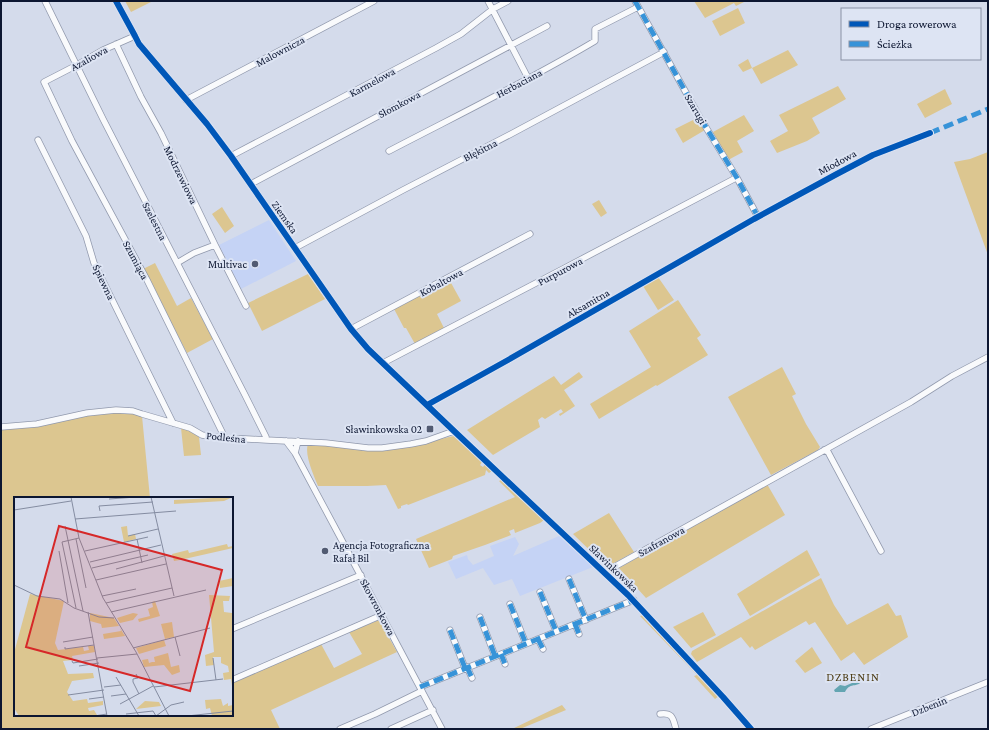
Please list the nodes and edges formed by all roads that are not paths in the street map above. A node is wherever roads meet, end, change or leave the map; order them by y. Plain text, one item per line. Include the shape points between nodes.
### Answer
1 (45, 1) edge
2 (116, 1) edge
3 (374, 1) edge
4 (488, 1) edge
5 (508, 1) edge
6 (635, 1) edge
7 (638, 7) junction
8 (493, 9) junction
9 (547, 26) dead end
10 (135, 36) junction
11 (116, 44) junction
12 (511, 45) junction
13 (664, 52) junction
14 (77, 65) junction
15 (528, 78) junction
16 (44, 82) joint
17 (186, 100) junction
18 (930, 133) dead end
19 (38, 140) dead end
20 (389, 151) dead end
21 (231, 156) junction
22 (737, 178) junction
23 (251, 184) junction
24 (758, 217) junction
25 (530, 234) dead end
26 (215, 245) junction
27 (295, 248) junction
28 (176, 263) junction
29 (246, 306) dead end
30 (351, 329) junction
31 (988, 357) edge
32 (383, 363) junction
33 (427, 405) junction
34 (173, 423) junction
35 (1, 427) edge
36 (454, 431) junction
37 (225, 438) junction
38 (266, 440) junction
39 (286, 441) junction
40 (298, 442) junction
41 (824, 450) junction
42 (295, 453) junction
43 (881, 551) dead end
44 (605, 572) junction
45 (361, 575) junction
46 (569, 580) dead end
47 (540, 592) dead end
48 (634, 600) junction
49 (510, 604) dead end
50 (382, 615) junction
51 (480, 617) dead end
52 (586, 620) junction
53 (577, 623) junction
54 (233, 629) edge
55 (450, 630) dead end
56 (556, 632) junction
57 (581, 634) dead end
58 (540, 638) junction
59 (526, 644) junction
60 (544, 648) dead end
61 (500, 654) junction
62 (507, 664) dead end
63 (466, 668) junction
64 (472, 678) dead end
65 (233, 680) edge
66 (988, 682) edge
67 (421, 689) junction
68 (433, 710) junction
69 (660, 714) dead end
70 (340, 729) edge
71 (391, 729) edge
72 (442, 729) edge
73 (676, 729) edge
74 (751, 729) edge
75 (871, 729) edge

1 - 14 street, Szelestna
2 - 10 street, Ziemska
3 - 17 street, Malownicza
4 - 8 street
5 - 8 street, Karmelowa
6 - 7 street, Szarugi
7 - 13 street, Szarugi
7 - 15 street, Herbaciana via 595,29 595,41
8 - 12 street
8 - 21 street, Karmelowa via 461,34
9 - 12 street, Słomkowa
10 - 11 street, Azaliowa
10 - 17 street, Ziemska
11 - 14 street, Azaliowa
11 - 26 street, Modrzewiowa
12 - 15 street
12 - 23 street, Słomkowa
13 - 22 street, Szarugi
13 - 27 street, Błękitna
14 - 16 street, Azaliowa
14 - 28 street, Szelestna
15 - 20 street, Herbaciana
16 - 37 street, Szumiąca via 72,142 147,280
17 - 21 street, Ziemska
18 - 24 street, Miodowa via 873,155
19 - 34 street, Śpiewna via 86,236 94,263
21 - 23 street, Ziemska
22 - 24 street, Szarugi
22 - 32 street, Purpurowa
23 - 27 street, Ziemska
24 - 33 street, Aksamitna
25 - 30 street, Kobaltowa
26 - 28 street
26 - 29 street, Modrzewiowa
27 - 30 street, Ziemska
28 - 38 street, Szelestna
30 - 32 street, Ziemska
31 - 41 street, Szafranowa
32 - 33 street, Ziemska
33 - 36 street, Ziemska
34 - 35 street, Podleśna via 116,410 37,424
34 - 37 street, Podleśna via 202,435
36 - 40 street, Podleśna via 426,441 382,448
36 - 44 street, Sławinkowska
37 - 38 street, Podleśna
38 - 39 street, Podleśna
39 - 40 street, Podleśna
39 - 42 street, Skowronkowa
40 - 42 street
41 - 43 street via 828,452
41 - 44 street, Szafranowa
42 - 45 street, Skowronkowa
44 - 48 street, Sławinkowska
45 - 50 street, Skowronkowa
45 - 54 street
46 - 52 street
47 - 56 street
48 - 52 street
48 - 74 street, Sławinkowska
49 - 59 street
50 - 65 street
50 - 67 street, Skowronkowa
51 - 61 street
52 - 53 street
53 - 56 street
53 - 57 street
55 - 63 street
56 - 58 street
58 - 59 street
58 - 60 street
59 - 61 street
61 - 62 street
61 - 63 street
63 - 64 street
63 - 67 street
66 - 75 street, Dzbenin
67 - 68 street, Skowronkowa
67 - 70 street via 371,716
68 - 71 street
68 - 72 street, Skowronkowa
69 - 73 street via 670,714

